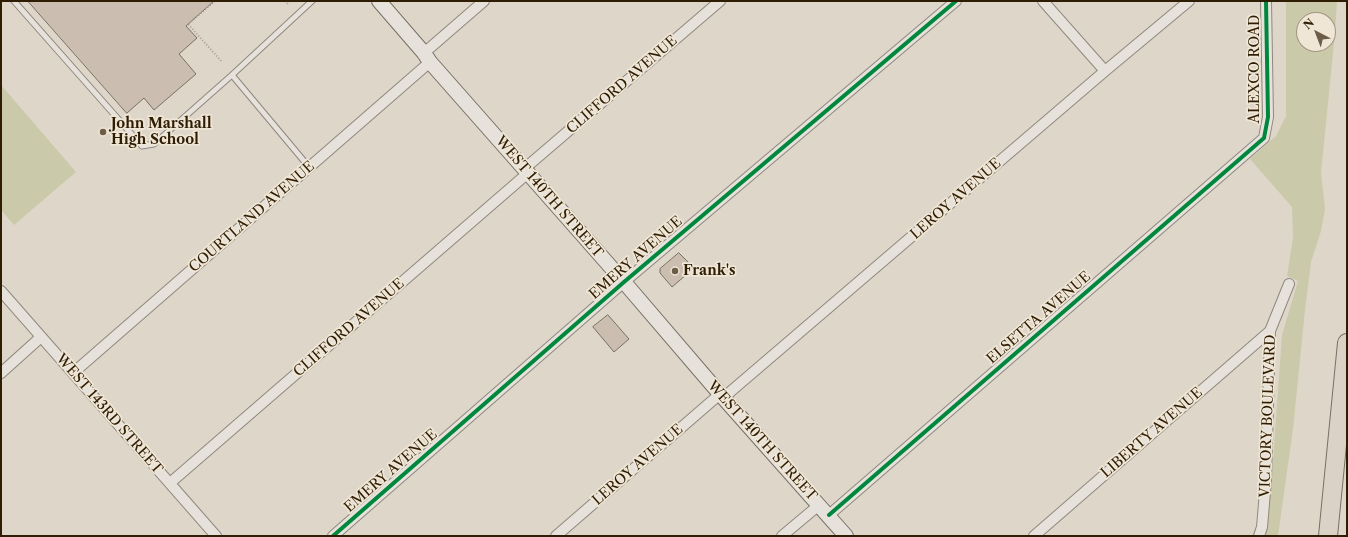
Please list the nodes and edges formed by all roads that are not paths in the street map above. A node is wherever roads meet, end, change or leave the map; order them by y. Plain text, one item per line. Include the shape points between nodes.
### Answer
1 (14, 1) edge
2 (312, 1) edge
3 (379, 1) edge
4 (484, 1) edge
5 (720, 1) edge
6 (956, 1) edge
7 (1043, 1) edge
8 (1189, 1) edge
9 (1266, 1) edge
10 (427, 57) junction
11 (1105, 71) junction
12 (232, 75) junction
13 (1264, 138) joint
14 (309, 167) junction
15 (526, 171) junction
16 (624, 282) junction
17 (1289, 284) dead end
18 (1, 291) edge
19 (1270, 331) junction
20 (41, 337) junction
21 (1347, 343) edge
22 (1, 373) edge
23 (73, 373) junction
24 (721, 396) junction
25 (170, 483) junction
26 (819, 505) junction
27 (829, 515) junction
28 (1261, 532) edge
29 (216, 536) edge
30 (333, 536) edge
31 (556, 536) edge
32 (782, 536) edge
33 (846, 536) edge
34 (1034, 536) edge
35 (1328, 536) edge

1 - 12 lane via 142,146 154,144
2 - 12 lane
3 - 10 street, WEST 140TH STREET
4 - 10 street, COURTLAND AVENUE
5 - 15 street, CLIFFORD AVENUE
6 - 16 street, EMERY AVENUE
7 - 11 street
8 - 11 street, LEROY AVENUE
9 - 13 street, ALEXCO ROAD via 1268,117
10 - 14 street, COURTLAND AVENUE
10 - 15 street, WEST 140TH STREET
11 - 24 street, LEROY AVENUE
12 - 14 lane
13 - 27 street, ELSETTA AVENUE
14 - 23 street, COURTLAND AVENUE
15 - 16 street, WEST 140TH STREET
15 - 25 street, CLIFFORD AVENUE
16 - 24 street, WEST 140TH STREET
16 - 30 street, EMERY AVENUE
17 - 19 street, VICTORY BOULEVARD
18 - 20 street, WEST 143RD STREET
19 - 28 street, VICTORY BOULEVARD via 1266,480
19 - 34 street, LIBERTY AVENUE
20 - 22 street
20 - 23 street, WEST 143RD STREET
21 - 35 highway
23 - 25 street, WEST 143RD STREET
24 - 26 street, WEST 140TH STREET
24 - 31 street, LEROY AVENUE
25 - 29 street, WEST 143RD STREET
26 - 27 street, WEST 140TH STREET
26 - 32 street
27 - 33 street, WEST 140TH STREET

